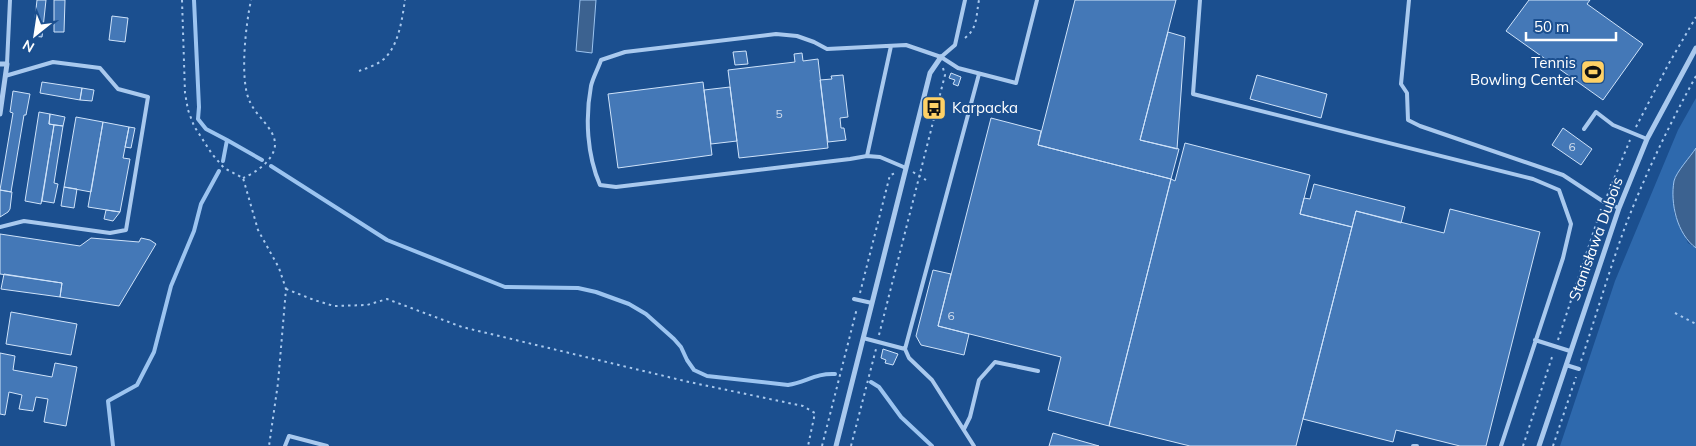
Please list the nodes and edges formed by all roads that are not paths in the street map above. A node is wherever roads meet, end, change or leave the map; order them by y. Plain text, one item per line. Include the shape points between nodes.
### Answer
1 (10, 0) edge
2 (965, 0) edge
3 (1037, 0) edge
4 (1200, 0) edge
5 (1408, 0) edge
6 (891, 46) junction
7 (1696, 48) edge
8 (941, 57) junction
9 (0, 64) edge
10 (7, 64) junction
11 (979, 74) junction
12 (5, 76) junction
13 (0, 114) edge
14 (1584, 130) dead end
15 (1647, 139) junction
16 (867, 156) junction
17 (906, 168) junction
18 (1619, 208) junction
19 (0, 227) edge
20 (854, 299) dead end
21 (872, 303) junction
22 (863, 338) junction
23 (1535, 340) junction
24 (904, 349) junction
25 (1570, 352) junction
26 (1566, 365) junction
27 (1579, 369) road end
28 (1038, 371) dead end
29 (964, 429) junction
30 (286, 446) edge
31 (327, 446) edge
32 (836, 446) edge
33 (974, 446) edge
34 (1501, 446) edge
35 (1539, 446) edge

1 - 10 lane
2 - 8 lane via 955,45
3 - 11 lane via 1016,83
4 - 23 lane via 1193,94 1533,179 1559,190 1571,224
5 - 18 lane via 1401,84 1407,93 1408,120 1563,175
6 - 8 lane via 906,45
6 - 16 lane
6 - 16 lane via 827,49 797,36 776,34 626,52 601,60 592,84 588,120 594,172 600,185 616,186
7 - 15 street, Stanisława Dubois
8 - 11 lane via 958,68
8 - 17 street via 930,73
9 - 10 street
10 - 12 street
11 - 24 lane
12 - 13 street
12 - 19 lane via 54,62 100,68 118,89 148,97 126,230 110,232 24,221
14 - 15 lane via 1596,112 1613,125
15 - 18 street, Stanisława Dubois
16 - 17 lane via 880,157
17 - 21 street
18 - 25 street, Stanisława Dubois
20 - 21 lane
21 - 22 street
22 - 24 lane
22 - 32 street
23 - 25 lane
23 - 34 lane
24 - 29 lane via 908,358 932,380
25 - 26 street, Stanisława Dubois
26 - 27 lane
26 - 35 street, Stanisława Dubois
28 - 29 lane via 995,362 979,380
29 - 33 lane
30 - 31 lane via 289,436

